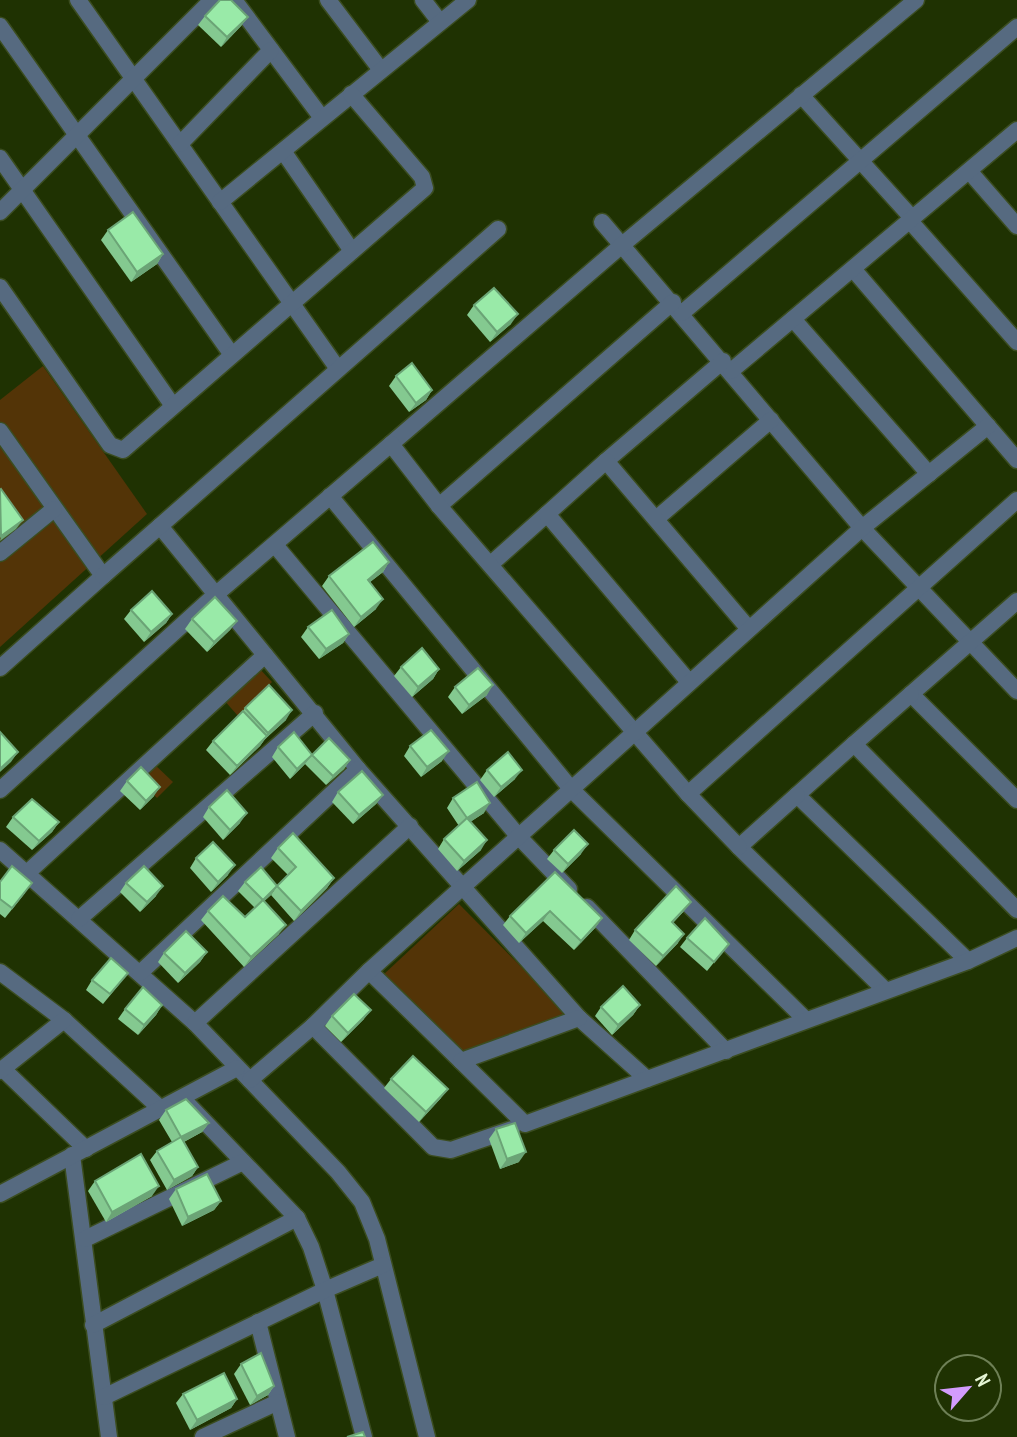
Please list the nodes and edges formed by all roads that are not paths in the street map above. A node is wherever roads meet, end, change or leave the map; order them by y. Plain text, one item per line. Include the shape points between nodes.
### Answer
1 (78, 0) edge
2 (212, 0) edge
3 (234, 0) edge
4 (328, 0) edge
5 (423, 0) edge
6 (468, 0) edge
7 (916, 0) edge
8 (440, 22) junction
9 (0, 26) edge
10 (1017, 27) edge
11 (271, 50) junction
12 (381, 70) junction
13 (134, 77) junction
14 (351, 94) junction
15 (801, 95) junction
16 (322, 118) junction
17 (1017, 130) edge
18 (78, 134) junction
19 (180, 144) junction
20 (283, 151) junction
21 (0, 158) edge
22 (861, 163) junction
23 (970, 172) junction
24 (22, 190) junction
25 (220, 202) junction
26 (0, 212) edge
27 (911, 220) junction
28 (602, 222) dead end
29 (1017, 226) edge
30 (498, 229) dead end
31 (622, 245) junction
32 (352, 251) junction
33 (853, 269) junction
34 (0, 288) edge
35 (290, 305) junction
36 (678, 307) junction
37 (793, 319) junction
38 (1017, 342) edge
39 (232, 355) junction
40 (727, 366) junction
41 (338, 369) junction
42 (173, 406) junction
43 (771, 420) junction
44 (988, 426) junction
45 (0, 431) edge
46 (391, 444) junction
47 (1017, 460) edge
48 (606, 461) junction
49 (929, 474) junction
50 (330, 496) junction
51 (1017, 500) edge
52 (439, 506) junction
53 (54, 509) junction
54 (547, 514) junction
55 (656, 520) junction
56 (160, 526) junction
57 (862, 528) junction
58 (275, 545) junction
59 (0, 553) edge
60 (492, 564) junction
61 (103, 576) junction
62 (918, 587) junction
63 (214, 596) junction
64 (1017, 601) edge
65 (749, 629) junction
66 (967, 642) junction
67 (265, 655) junction
68 (0, 668) edge
69 (689, 682) junction
70 (1017, 691) edge
71 (911, 694) junction
72 (315, 713) junction
73 (632, 733) junction
74 (854, 744) junction
75 (358, 769) junction
76 (0, 790) edge
77 (572, 790) junction
78 (688, 793) junction
79 (797, 795) junction
80 (1017, 800) edge
81 (410, 826) junction
82 (519, 837) junction
83 (739, 847) junction
84 (0, 850) edge
85 (26, 874) junction
86 (463, 887) junction
87 (1017, 910) edge
88 (79, 919) junction
89 (1017, 938) edge
90 (968, 961) junction
91 (369, 971) junction
92 (140, 973) junction
93 (1, 974) edge
94 (885, 990) junction
95 (579, 1018) junction
96 (64, 1020) junction
97 (806, 1020) junction
98 (195, 1023) junction
99 (313, 1026) junction
100 (726, 1051) junction
101 (461, 1061) junction
102 (237, 1068) junction
103 (1, 1070) edge
104 (647, 1079) junction
105 (250, 1080) junction
106 (183, 1099) junction
107 (162, 1110) junction
108 (526, 1124) junction
109 (79, 1152) junction
110 (243, 1162) junction
111 (0, 1194) edge
112 (297, 1218) junction
113 (85, 1238) junction
114 (383, 1265) junction
115 (325, 1290) junction
116 (258, 1322) junction
117 (93, 1325) junction
118 (104, 1397) junction
119 (278, 1402) junction
120 (206, 1436) edge
121 (109, 1437) edge
122 (287, 1437) edge
123 (364, 1437) edge
124 (427, 1437) edge

1 - 13 street
2 - 13 street
3 - 11 street
4 - 12 street
5 - 8 street
6 - 8 street
7 - 15 street
8 - 12 street
9 - 18 street
10 - 22 street
11 - 16 street
11 - 19 street
12 - 14 street
13 - 18 street
13 - 19 street
14 - 16 street
14 - 32 street via 426,184
15 - 22 street
15 - 31 street
16 - 20 street
17 - 23 street
18 - 24 street
18 - 39 street
19 - 25 street
20 - 25 street
20 - 32 street
21 - 24 street
22 - 27 street
22 - 36 street
23 - 27 street
23 - 29 street
24 - 26 street
24 - 42 street
25 - 35 street
27 - 33 street
27 - 38 street
28 - 31 street
30 - 41 street
31 - 36 street
31 - 46 street
32 - 35 street
33 - 37 street
33 - 44 street
34 - 42 street via 115,449 129,446
35 - 39 street
35 - 41 street
36 - 40 street
36 - 52 street
37 - 40 street
37 - 49 street
39 - 42 street
40 - 43 street
40 - 48 street
41 - 56 street
43 - 55 street
43 - 57 street
44 - 47 street
44 - 49 street
45 - 53 street
46 - 50 street
46 - 52 street
48 - 54 street
48 - 55 street
49 - 57 street
50 - 58 street
50 - 77 street
51 - 62 street
52 - 60 street
53 - 59 street
53 - 61 street
54 - 60 street
54 - 69 street
55 - 65 street
56 - 61 street
56 - 63 street
57 - 62 street
57 - 65 street
58 - 63 street
58 - 82 street
60 - 73 street
61 - 68 street
62 - 66 street
62 - 78 street
63 - 67 street
63 - 76 street
64 - 66 street
65 - 69 street
66 - 70 street
66 - 71 street
67 - 72 street
67 - 85 street
69 - 73 street
71 - 74 street
71 - 80 street
72 - 75 street
72 - 88 street
73 - 77 street
73 - 78 street
74 - 79 street
74 - 87 street
75 - 81 street
75 - 92 street
77 - 82 street
77 - 97 street
78 - 83 street
79 - 83 street
79 - 90 street
81 - 86 street
81 - 98 street
82 - 86 street
82 - 100 street
83 - 94 street
84 - 85 street
85 - 88 street
86 - 91 street
86 - 95 street
88 - 92 street
89 - 90 street
90 - 94 street
91 - 99 street
91 - 101 street
92 - 98 street
93 - 96 street
94 - 97 street
95 - 101 street
95 - 104 street
96 - 103 street
96 - 107 street
97 - 100 street
98 - 102 street
99 - 105 street
99 - 108 street via 433,1147 451,1150
100 - 104 street
101 - 108 street
102 - 105 street
102 - 106 street
103 - 109 street
104 - 108 street
105 - 114 street via 362,1202
106 - 107 street
106 - 110 street
107 - 109 street
109 - 111 street
109 - 113 street
110 - 112 street
110 - 113 street
112 - 115 street
112 - 117 street
113 - 117 street
114 - 115 street
114 - 124 street
115 - 116 street
115 - 123 street
116 - 118 street
116 - 119 street
117 - 118 street
118 - 121 street
119 - 120 street
119 - 122 street

